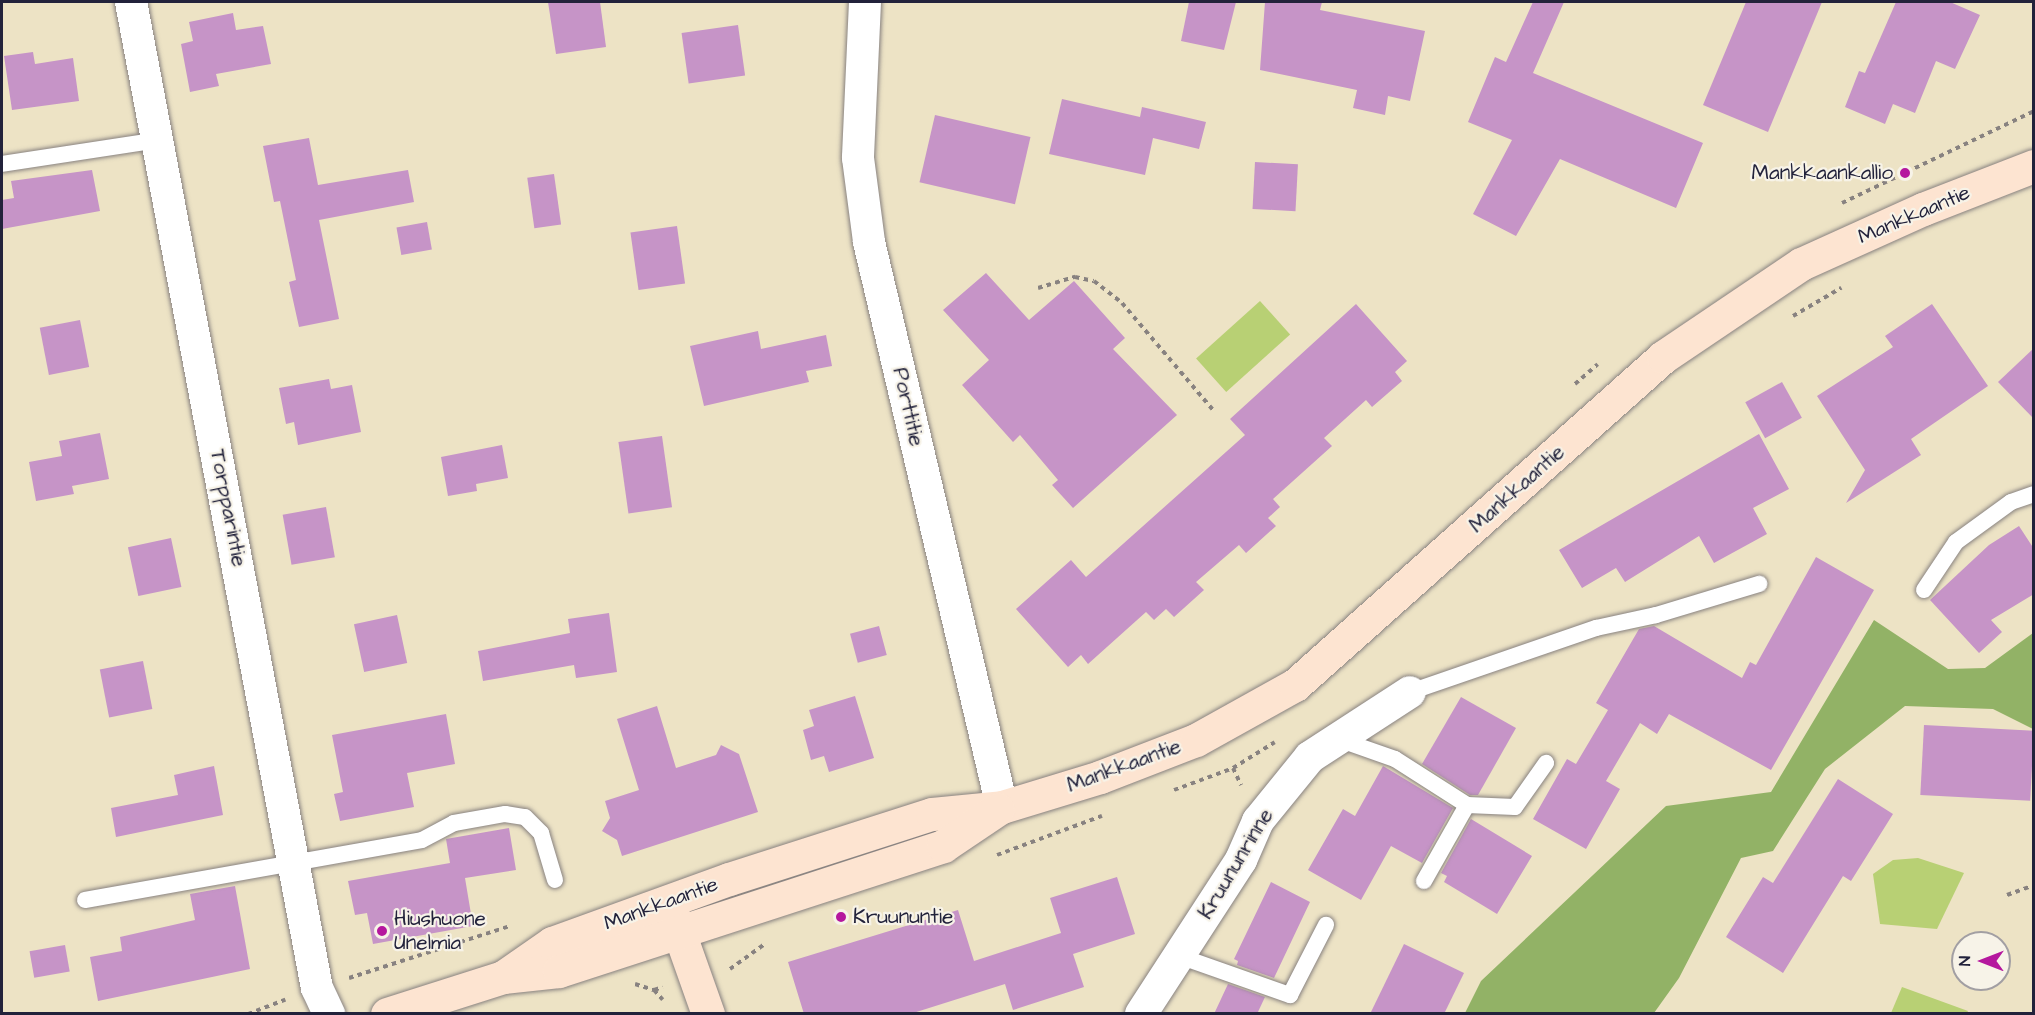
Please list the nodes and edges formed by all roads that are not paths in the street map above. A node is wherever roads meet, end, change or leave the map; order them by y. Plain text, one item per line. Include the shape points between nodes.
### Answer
1 (131, 2) edge
2 (865, 2) edge
3 (159, 140) junction
4 (2, 164) edge
5 (2034, 166) edge
6 (2034, 494) edge
7 (1759, 584) dead end
8 (1924, 590) dead end
9 (1410, 692) joint
10 (1338, 739) junction
11 (1546, 763) dead end
12 (1467, 805) junction
13 (1002, 807) junction
14 (295, 864) junction
15 (555, 880) dead end
16 (1424, 881) dead end
17 (85, 900) dead end
18 (668, 902) junction
19 (1326, 925) dead end
20 (679, 934) junction
21 (1179, 956) junction
22 (503, 977) junction
23 (323, 1001) edge
24 (387, 1014) edge
25 (708, 1014) edge
26 (1141, 1014) edge

1 - 3 street, Torpparintie
2 - 13 street, Porttitie via 858,158 864,215
3 - 4 lane
3 - 14 street, Torpparintie
5 - 13 main road, Mankkaantie via 1923,209 1801,264 1663,357 1294,685 1197,740 1100,777
6 - 8 lane via 2012,502 1956,542
7 - 9 lane via 1656,615 1596,628
9 - 10 street, Kruununrinne
10 - 12 lane via 1395,759
10 - 21 street, Kruununrinne via 1310,757 1258,821 1241,860
11 - 12 lane via 1515,807
12 - 16 lane
13 - 18 main road, Mankkaantie via 912,819
13 - 20 main road, Mankkaantie via 943,846
14 - 15 lane via 422,840 454,823 505,814 525,817 542,833
14 - 17 lane
14 - 23 street, Torpparintie
18 - 20 main road
18 - 22 main road, Mankkaantie via 552,943
19 - 21 lane via 1290,995
20 - 22 main road, Mankkaantie via 559,971
20 - 25 main road
21 - 26 street, Kruununrinne
22 - 24 main road, Mankkaantie

